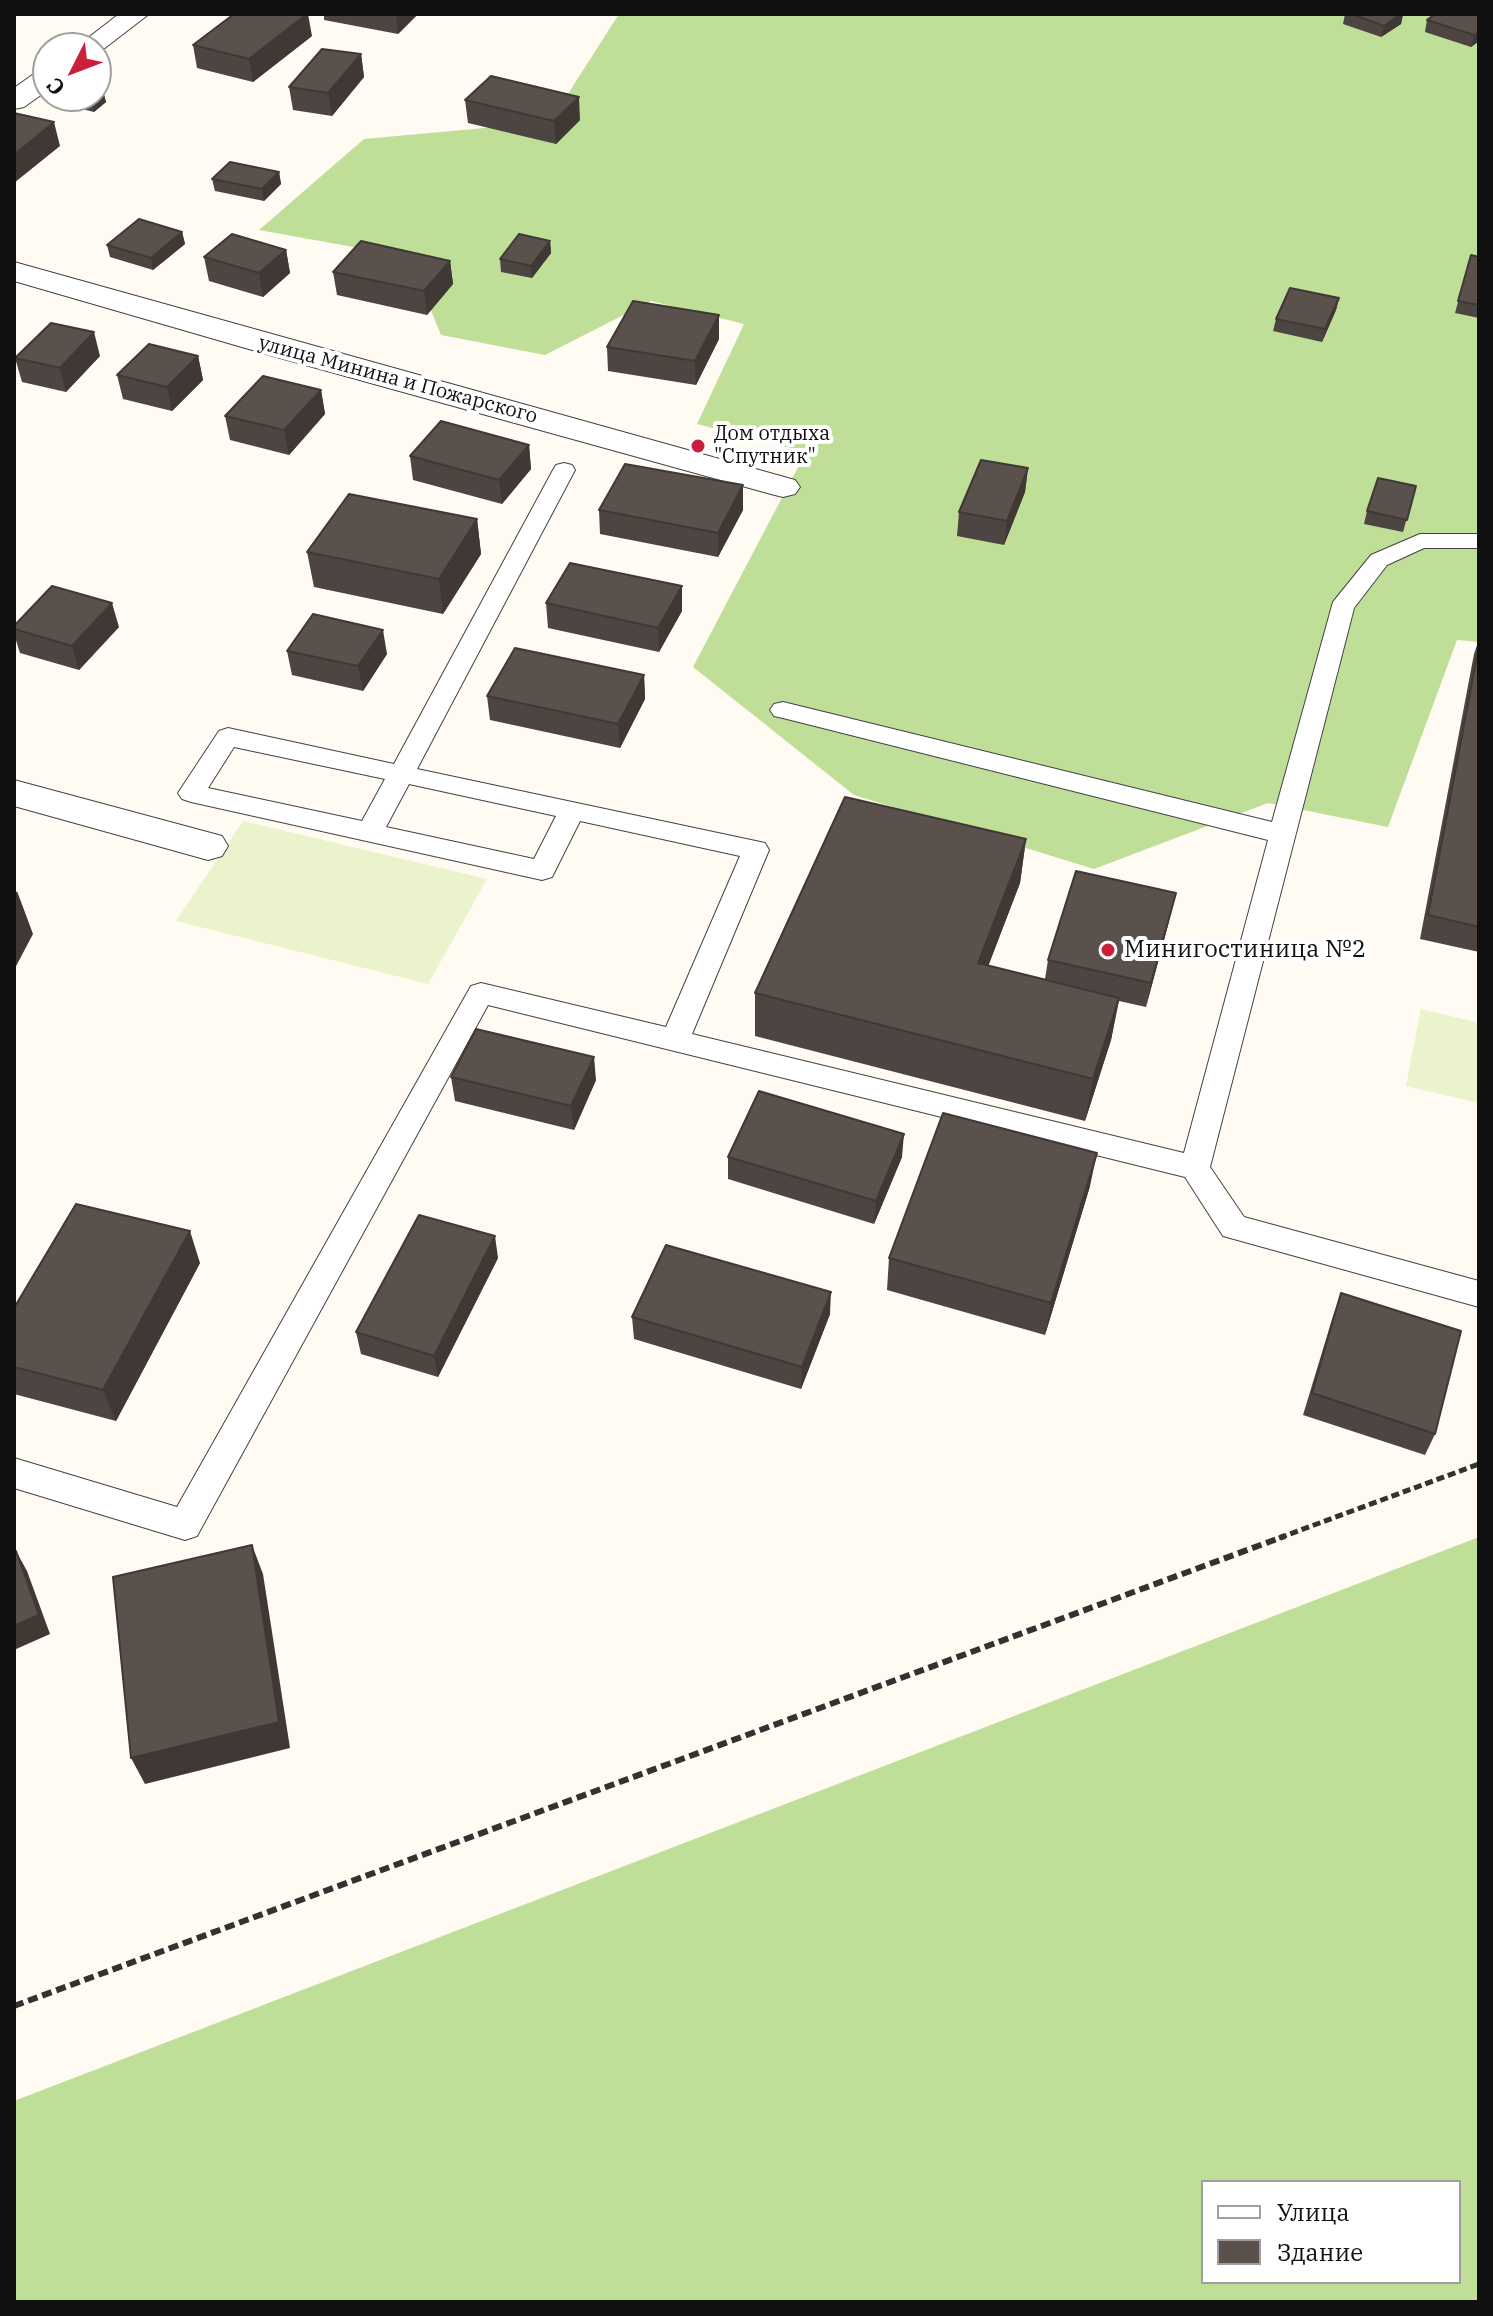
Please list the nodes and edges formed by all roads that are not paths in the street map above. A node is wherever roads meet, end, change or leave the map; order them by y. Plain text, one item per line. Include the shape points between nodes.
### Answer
1 (136, 14) edge
2 (111, 32) edge
3 (32, 88) edge
4 (14, 101) edge
5 (14, 271) edge
6 (564, 470) dead end
7 (783, 487) dead end
8 (1479, 541) edge
9 (783, 710) dead end
10 (401, 774) junction
11 (14, 793) edge
12 (572, 810) junction
13 (370, 832) junction
14 (1282, 834) junction
15 (208, 846) dead end
16 (675, 1040) junction
17 (1195, 1168) junction
18 (1479, 1294) edge
19 (14, 1473) edge

1 - 2 street
3 - 4 street
5 - 7 street, улица Минина и Пожарского
6 - 10 lane
8 - 14 lane via 1420,541 1379,560 1342,607
9 - 14 lane
10 - 12 lane
10 - 13 lane
10 - 13 lane via 228,737 191,793
11 - 15 street
12 - 13 lane via 542,870
12 - 16 lane via 756,850
14 - 17 lane
16 - 17 lane
16 - 19 lane via 481,993 185,1525
17 - 18 lane via 1234,1227

